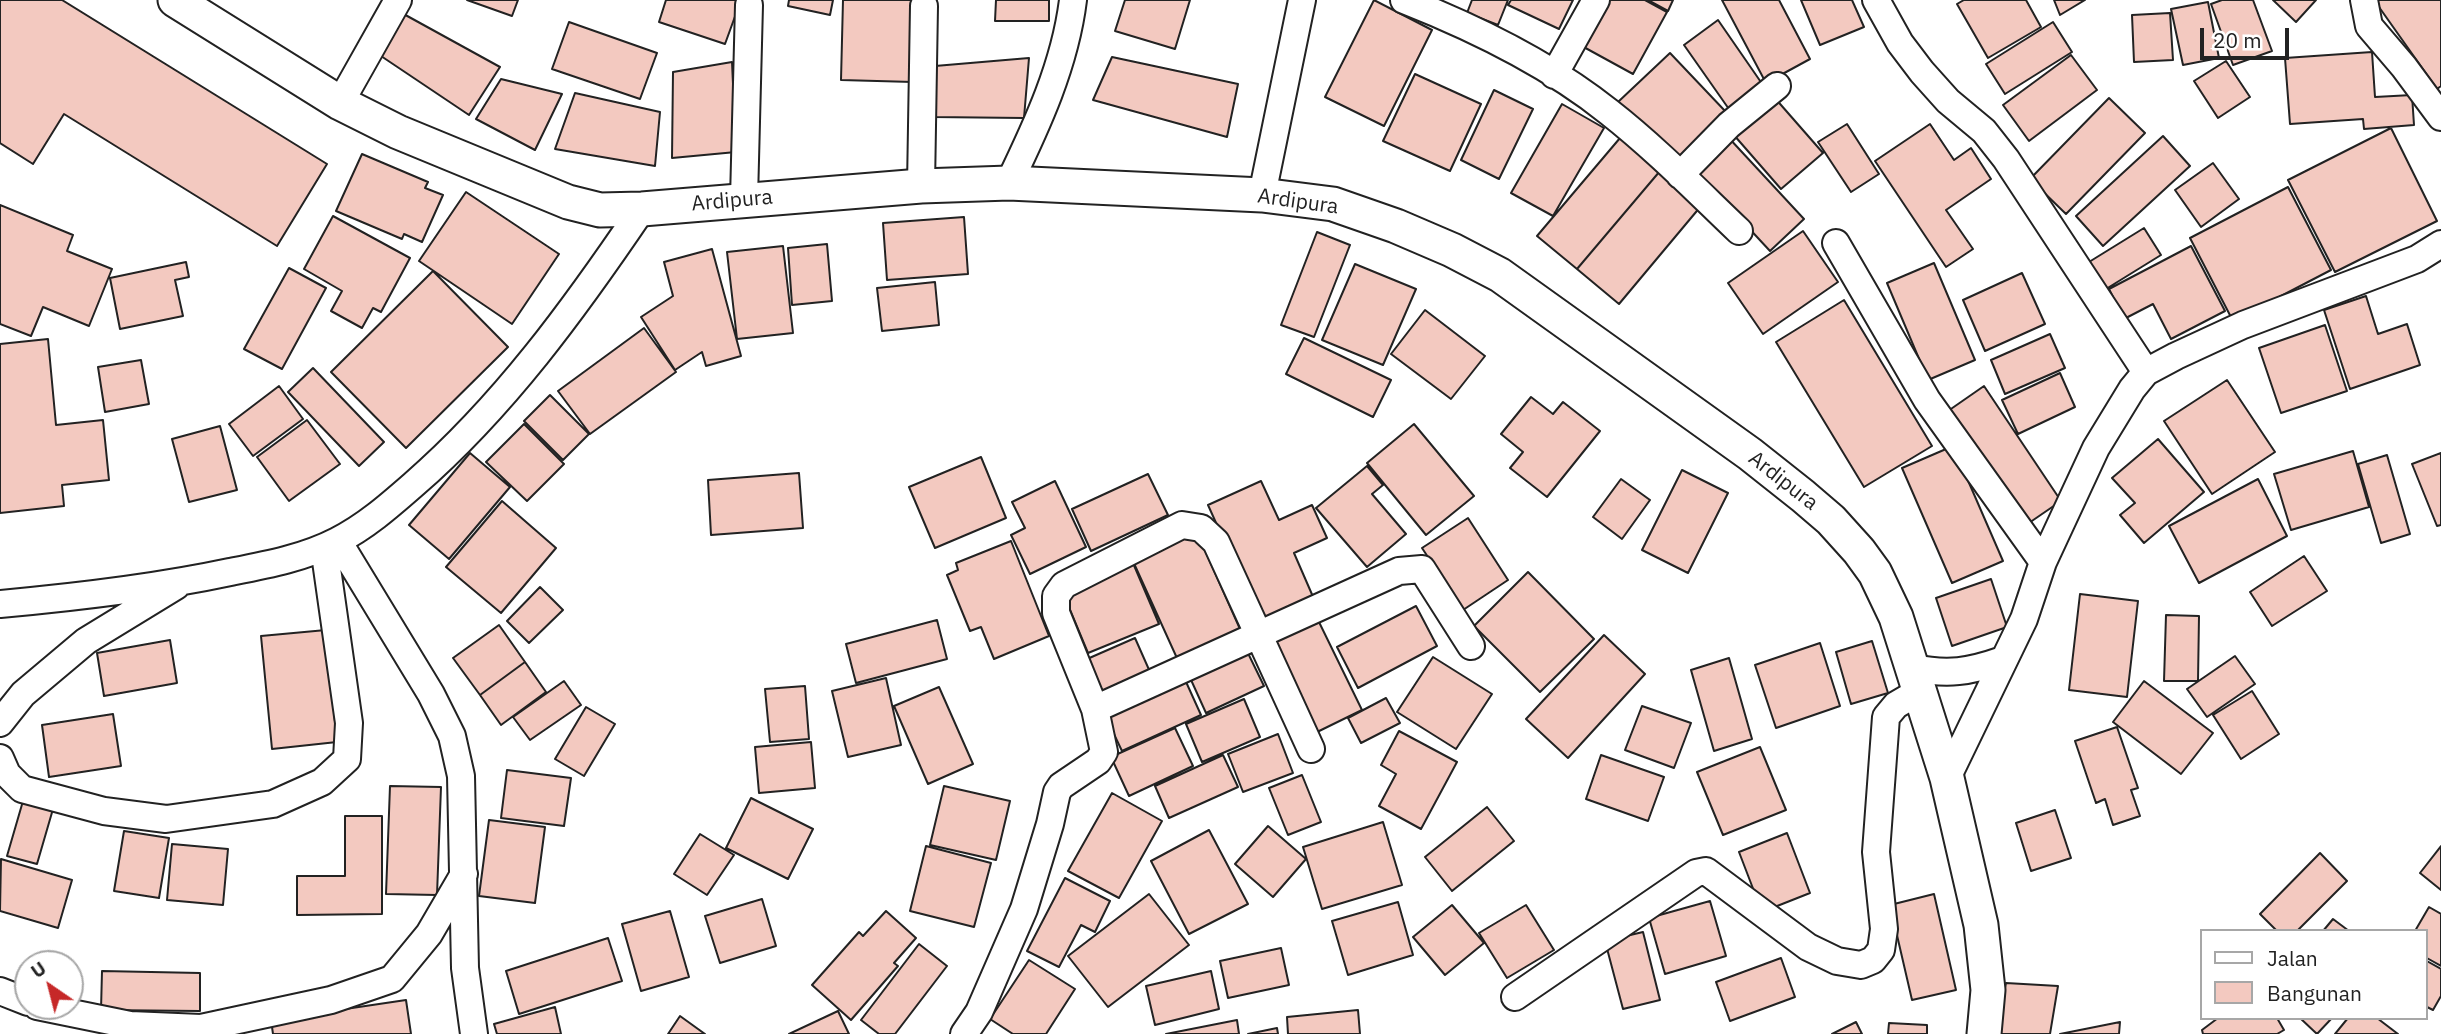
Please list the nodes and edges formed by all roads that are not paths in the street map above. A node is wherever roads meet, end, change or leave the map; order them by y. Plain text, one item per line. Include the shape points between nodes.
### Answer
1 (175, 0) edge
2 (398, 0) edge
3 (1073, 0) edge
4 (1302, 0) edge
5 (1404, 0) edge
6 (1596, 0) edge
7 (1876, 0) edge
8 (2364, 0) edge
9 (749, 5) dead end
10 (924, 6) dead end
11 (1554, 75) junction
12 (1777, 86) dead end
13 (340, 103) junction
14 (2441, 117) edge
15 (1680, 175) junction
16 (1009, 183) junction
17 (921, 186) junction
18 (1262, 195) junction
19 (744, 199) junction
20 (642, 209) junction
21 (1740, 230) dead end
22 (1836, 243) dead end
23 (2441, 244) edge
24 (2146, 372) junction
25 (331, 544) junction
26 (2043, 562) junction
27 (184, 582) junction
28 (0, 604) edge
29 (1257, 635) junction
30 (1471, 646) dead end
31 (2003, 660) junction
32 (1917, 679) junction
33 (1095, 709) junction
34 (0, 723) edge
35 (1311, 749) dead end
36 (0, 758) edge
37 (1947, 778) junction
38 (465, 872) junction
39 (1515, 998) dead end
40 (84, 1016) edge
41 (474, 1034) edge
42 (964, 1034) edge
43 (1984, 1034) edge

1 - 13 street, Ardipura
2 - 13 street
3 - 16 street via 1041,116
4 - 18 street
5 - 11 street via 1484,34
6 - 11 street
7 - 24 street via 1923,72 2006,159
8 - 14 street via 2369,26
9 - 19 street
10 - 17 street
11 - 15 street via 1609,111
12 - 15 street via 1729,125
13 - 20 street, Ardipura via 398,132 568,202 600,210
15 - 21 street
16 - 17 street, Ardipura
16 - 18 street, Ardipura
17 - 19 street, Ardipura
18 - 32 street, Ardipura via 1333,204 1396,226 1500,275 1760,462 1831,520 1875,573
19 - 20 street, Ardipura
20 - 25 street via 575,307 497,401 442,460 379,514
22 - 26 street via 1927,400
23 - 24 street via 2417,259 2243,325
24 - 26 street via 2096,448
25 - 27 street via 264,566
25 - 36 street via 349,723 346,759 322,782 273,804 166,819 104,811 22,789 7,774
25 - 38 street via 431,694 452,736 461,776
26 - 31 street via 2024,620
27 - 28 street
27 - 34 street via 86,641 23,694
29 - 30 street via 1399,571 1422,569
29 - 33 street
29 - 33 street via 1216,542 1200,528 1182,525 1082,574 1056,596 1056,613
29 - 35 street
31 - 32 street via 1971,671
31 - 37 street
32 - 37 street, Ardipura
32 - 39 street via 1886,717 1876,852 1884,929 1881,950 1873,960 1861,965 1837,961 1808,947 1706,871 1696,873
33 - 42 street via 1102,757 1057,792 1024,909 979,1012
37 - 43 street, Ardipura via 1981,925 1988,990
38 - 40 street via 429,934 392,979 331,1000 201,1028 130,1025
38 - 41 street via 465,968

